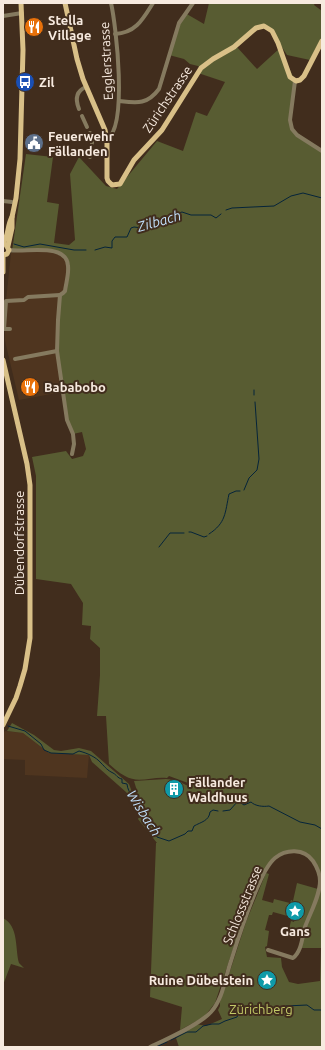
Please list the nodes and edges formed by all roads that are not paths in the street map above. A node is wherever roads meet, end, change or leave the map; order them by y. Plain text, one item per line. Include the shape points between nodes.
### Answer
1 (22, 3) edge
2 (65, 3) edge
3 (111, 3) edge
4 (153, 3) edge
5 (193, 3) edge
6 (22, 13) junction
7 (3, 16) edge
8 (115, 34) junction
9 (322, 41) edge
10 (295, 81) junction
11 (86, 87) junction
12 (119, 101) junction
13 (79, 110) dead end
14 (82, 116) dead end
15 (87, 127) dead end
16 (90, 133) dead end
17 (107, 139) junction
18 (92, 143) dead end
19 (91, 150) dead end
20 (322, 151) edge
21 (90, 157) dead end
22 (3, 201) edge
23 (13, 204) junction
24 (6, 246) edge
25 (3, 255) edge
26 (3, 272) edge
27 (60, 295) junction
28 (10, 329) dead end
29 (57, 351) junction
30 (15, 359) dead end
31 (3, 360) edge
32 (72, 454) dead end
33 (3, 725) edge
34 (268, 950) dead end
35 (150, 1047) edge

1 - 6 main road
2 - 11 main road, Zürichstrasse
3 - 8 street, Egglerstrasse
4 - 8 street via 139,24 125,33
5 - 12 street via 179,24 155,95 139,103
6 - 7 street
6 - 23 main road via 21,151
8 - 12 street, Egglerstrasse
9 - 10 main road via 303,78
10 - 17 main road, Zürichstrasse via 288,74 274,35 267,27 258,27 236,46 202,68 162,130 134,160 122,181 116,185 110,184 107,179
10 - 20 street via 290,120 292,129
11 - 13 street via 77,95 76,103
11 - 17 main road, Zürichstrasse
12 - 17 street, Egglerstrasse via 112,134
14 - 15 street
16 - 18 street
19 - 21 street
22 - 23 street
23 - 24 main road via 12,228
24 - 25 main road via 7,254
24 - 27 street via 61,253 68,261 68,267 65,291
25 - 26 main road
27 - 28 street via 6,301 4,329
27 - 29 street
29 - 30 street
29 - 32 street via 67,420 73,434
31 - 33 main road, Dübendorfstrasse via 30,485 31,625 28,653 20,686
34 - 35 street, Schlossstrasse via 293,958 298,954 319,889 320,880 316,865 311,858 297,851 281,854 269,864 264,873 240,933 219,1000 213,1009 205,1017

